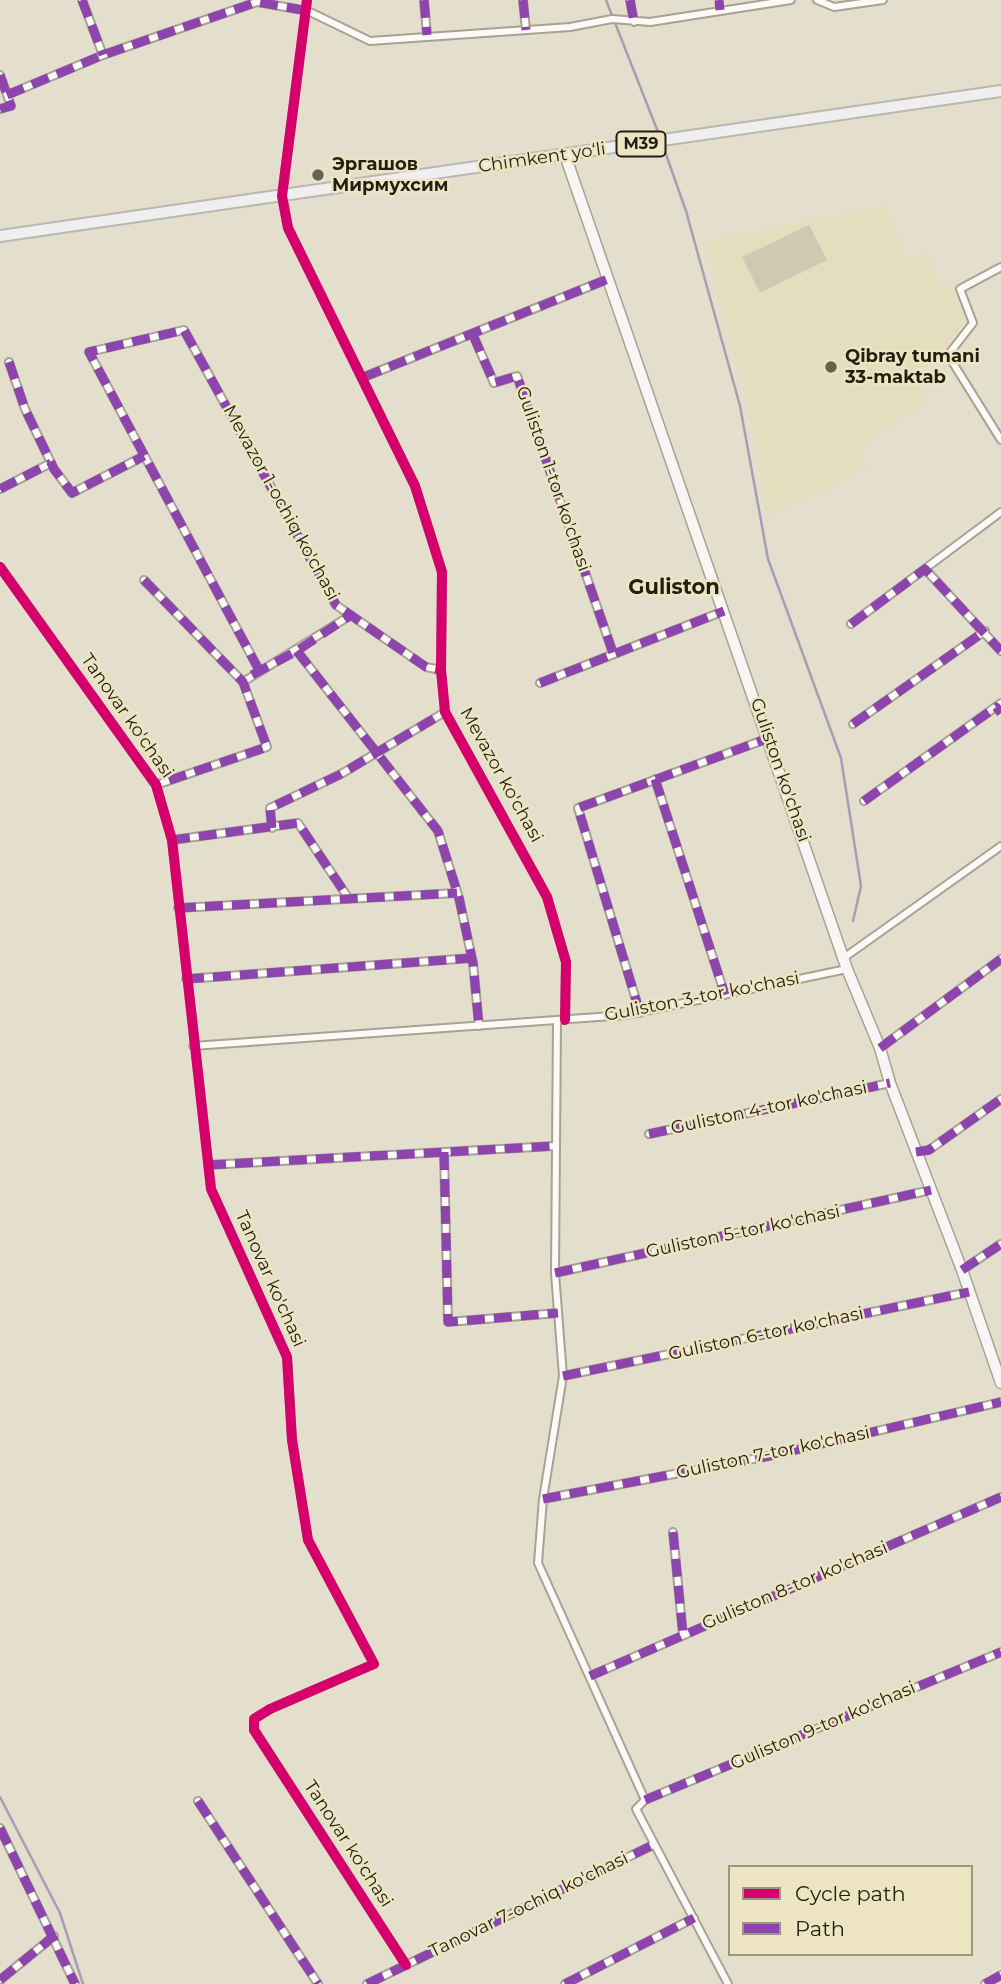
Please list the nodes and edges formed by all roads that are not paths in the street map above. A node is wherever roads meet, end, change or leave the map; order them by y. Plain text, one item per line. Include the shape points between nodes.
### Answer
1 (82, 0) edge
2 (307, 0) edge
3 (424, 0) edge
4 (523, 0) edge
5 (631, 0) edge
6 (719, 0) edge
7 (791, 0) edge
8 (817, 0) edge
9 (883, 0) edge
10 (279, 3) edge
11 (720, 10) junction
12 (308, 11) junction
13 (634, 22) junction
14 (526, 30) junction
15 (427, 35) junction
16 (103, 55) junction
17 (0, 75) edge
18 (1001, 91) edge
19 (7, 95) junction
20 (0, 109) edge
21 (565, 155) junction
22 (282, 196) junction
23 (0, 236) edge
24 (1001, 267) edge
25 (608, 279) junction
26 (473, 335) junction
27 (9, 362) dead end
28 (364, 377) junction
29 (1001, 440) edge
30 (144, 456) junction
31 (51, 463) junction
32 (0, 489) edge
33 (1001, 512) edge
34 (0, 567) edge
35 (925, 569) junction
36 (144, 580) dead end
37 (724, 611) junction
38 (351, 615) junction
39 (851, 624) dead end
40 (985, 631) junction
41 (297, 651) junction
42 (1001, 651) edge
43 (614, 653) junction
44 (259, 670) junction
45 (441, 670) junction
46 (243, 682) junction
47 (540, 683) dead end
48 (999, 708) edge
49 (445, 712) junction
50 (853, 724) dead end
51 (769, 738) junction
52 (378, 752) junction
53 (655, 779) junction
54 (156, 785) junction
55 (864, 802) dead end
56 (272, 828) junction
57 (172, 840) junction
58 (1001, 846) edge
59 (457, 893) junction
60 (349, 899) junction
61 (178, 908) junction
62 (845, 957) junction
63 (472, 958) junction
64 (1001, 959) edge
65 (847, 969) junction
66 (186, 979) junction
67 (725, 995) junction
68 (640, 1013) junction
69 (561, 1021) junction
70 (479, 1026) junction
71 (193, 1046) junction
72 (880, 1048) junction
73 (890, 1083) junction
74 (1001, 1099) edge
75 (649, 1134) dead end
76 (554, 1146) junction
77 (444, 1152) junction
78 (916, 1152) junction
79 (208, 1165) junction
80 (931, 1190) junction
81 (1001, 1244) edge
82 (962, 1270) junction
83 (555, 1273) junction
84 (969, 1292) junction
85 (558, 1313) junction
86 (562, 1376) junction
87 (1001, 1383) edge
88 (1001, 1402) edge
89 (1001, 1497) edge
90 (543, 1499) junction
91 (673, 1532) dead end
92 (683, 1635) junction
93 (1001, 1652) edge
94 (590, 1676) junction
95 (645, 1800) junction
96 (198, 1801) dead end
97 (0, 1828) edge
98 (653, 1845) junction
99 (694, 1918) junction
100 (54, 1936) junction
101 (405, 1965) junction
102 (1001, 1975) edge
103 (0, 1980) edge
104 (75, 1984) edge
105 (317, 1984) edge
106 (367, 1984) edge
107 (565, 1984) edge
108 (728, 1984) edge
109 (985, 1984) edge

1 - 16 street
2 - 12 street, Mevazor ko'chasi
3 - 15 street
4 - 14 street
5 - 13 street
6 - 11 street
7 - 11 street
8 - 9 street via 834,7
10 - 12 street
10 - 16 street via 257,2
11 - 13 street
12 - 15 street via 370,41
12 - 22 street, Mevazor ko'chasi
13 - 14 street via 612,19
14 - 15 street
16 - 19 street
17 - 19 street
18 - 21 highway, Chimkent yo‘li / M39
19 - 20 street via 11,106
21 - 22 highway, Chimkent yo‘li / M39
21 - 25 main road, Guliston ko'chasi
22 - 23 highway, Chimkent yo‘li / M39
22 - 28 street, Mevazor ko'chasi via 288,228
24 - 29 street via 960,289 973,323 948,355
25 - 26 street
25 - 37 main road, Guliston ko'chasi
26 - 28 street
26 - 43 street, Guliston 1-tor ko'chasi via 495,383 517,376
27 - 31 street via 12,379
28 - 45 street, Mevazor ko'chasi via 415,486 442,572
30 - 31 street via 75,493 66,489
30 - 38 street, Mevazor 1-ochiq ko'chasi via 89,352 184,330 336,606
30 - 44 street
31 - 32 street
33 - 35 street
34 - 54 street, Tanovar ko'chasi
35 - 39 street
35 - 40 street
36 - 46 street
37 - 43 street
37 - 51 main road, Guliston ko'chasi
38 - 41 street
38 - 45 street, Mevazor 1-ochiq ko'chasi via 426,667
40 - 42 street
40 - 50 street
41 - 44 street
41 - 52 street
43 - 47 street
44 - 46 street
45 - 49 street, Mevazor ko'chasi
46 - 54 street via 267,747
48 - 55 street
49 - 52 street
49 - 69 street, Mevazor ko'chasi via 547,897 566,962
51 - 53 street
51 - 62 main road, Guliston ko'chasi
52 - 56 street via 270,808
52 - 59 street via 438,831
53 - 67 street
53 - 68 street via 578,808
54 - 57 street, Tanovar ko'chasi
56 - 57 street
56 - 60 street via 298,823
57 - 61 street, Tanovar ko'chasi
58 - 62 street
59 - 60 street
59 - 63 street
60 - 61 street
61 - 66 street, Tanovar ko'chasi
62 - 65 main road, Guliston ko'chasi
63 - 66 street
63 - 70 street
64 - 72 street
65 - 67 street, Guliston 3-tor ko'chasi
65 - 72 main road, Guliston ko'chasi
66 - 71 street, Tanovar ko'chasi
67 - 68 street, Guliston 3-tor ko'chasi
68 - 69 street, Guliston 3-tor ko'chasi
69 - 70 street, Guliston 3-tor ko'chasi
69 - 76 street, Mevazor ko'chasi
70 - 71 street, Guliston 3-tor ko'chasi
71 - 79 street, Tanovar ko'chasi
72 - 73 main road, Guliston ko'chasi
73 - 75 street, Guliston 4-tor ko'chasi
73 - 78 main road, Guliston ko'chasi
74 - 78 street via 929,1150
76 - 77 street
76 - 83 street, Mevazor ko'chasi
77 - 79 street
77 - 85 street via 448,1322
78 - 80 main road, Guliston ko'chasi
79 - 101 street, Tanovar ko'chasi via 211,1189 287,1357 292,1440 308,1540 374,1664 270,1709 254,1719 254,1730
80 - 82 main road, Guliston ko'chasi
80 - 83 street, Guliston 5-tor ko'chasi
81 - 82 street
82 - 84 main road, Guliston ko'chasi
83 - 85 street, Mevazor ko'chasi
84 - 86 street, Guliston 6-tor ko'chasi
84 - 87 main road, Guliston ko'chasi
85 - 86 street, Mevazor ko'chasi
86 - 90 street, Mevazor ko'chasi
88 - 90 street, Guliston 7-tor ko'chasi via 774,1455
89 - 92 street, Guliston 8-tor ko'chasi
90 - 94 street, Mevazor ko'chasi via 538,1563
91 - 92 street
92 - 94 street, Guliston 8-tor ko'chasi
93 - 95 street, Guliston 9-tor ko'chasi
94 - 95 street, Mevazor ko'chasi
95 - 98 street via 636,1809
96 - 105 street
97 - 100 street
98 - 99 street
98 - 101 street, Tanovar 7-ochiq ko'chasi
99 - 107 street
99 - 108 street
100 - 103 street
100 - 104 street
101 - 106 street, Tanovar 7-ochiq ko'chasi
102 - 109 street

